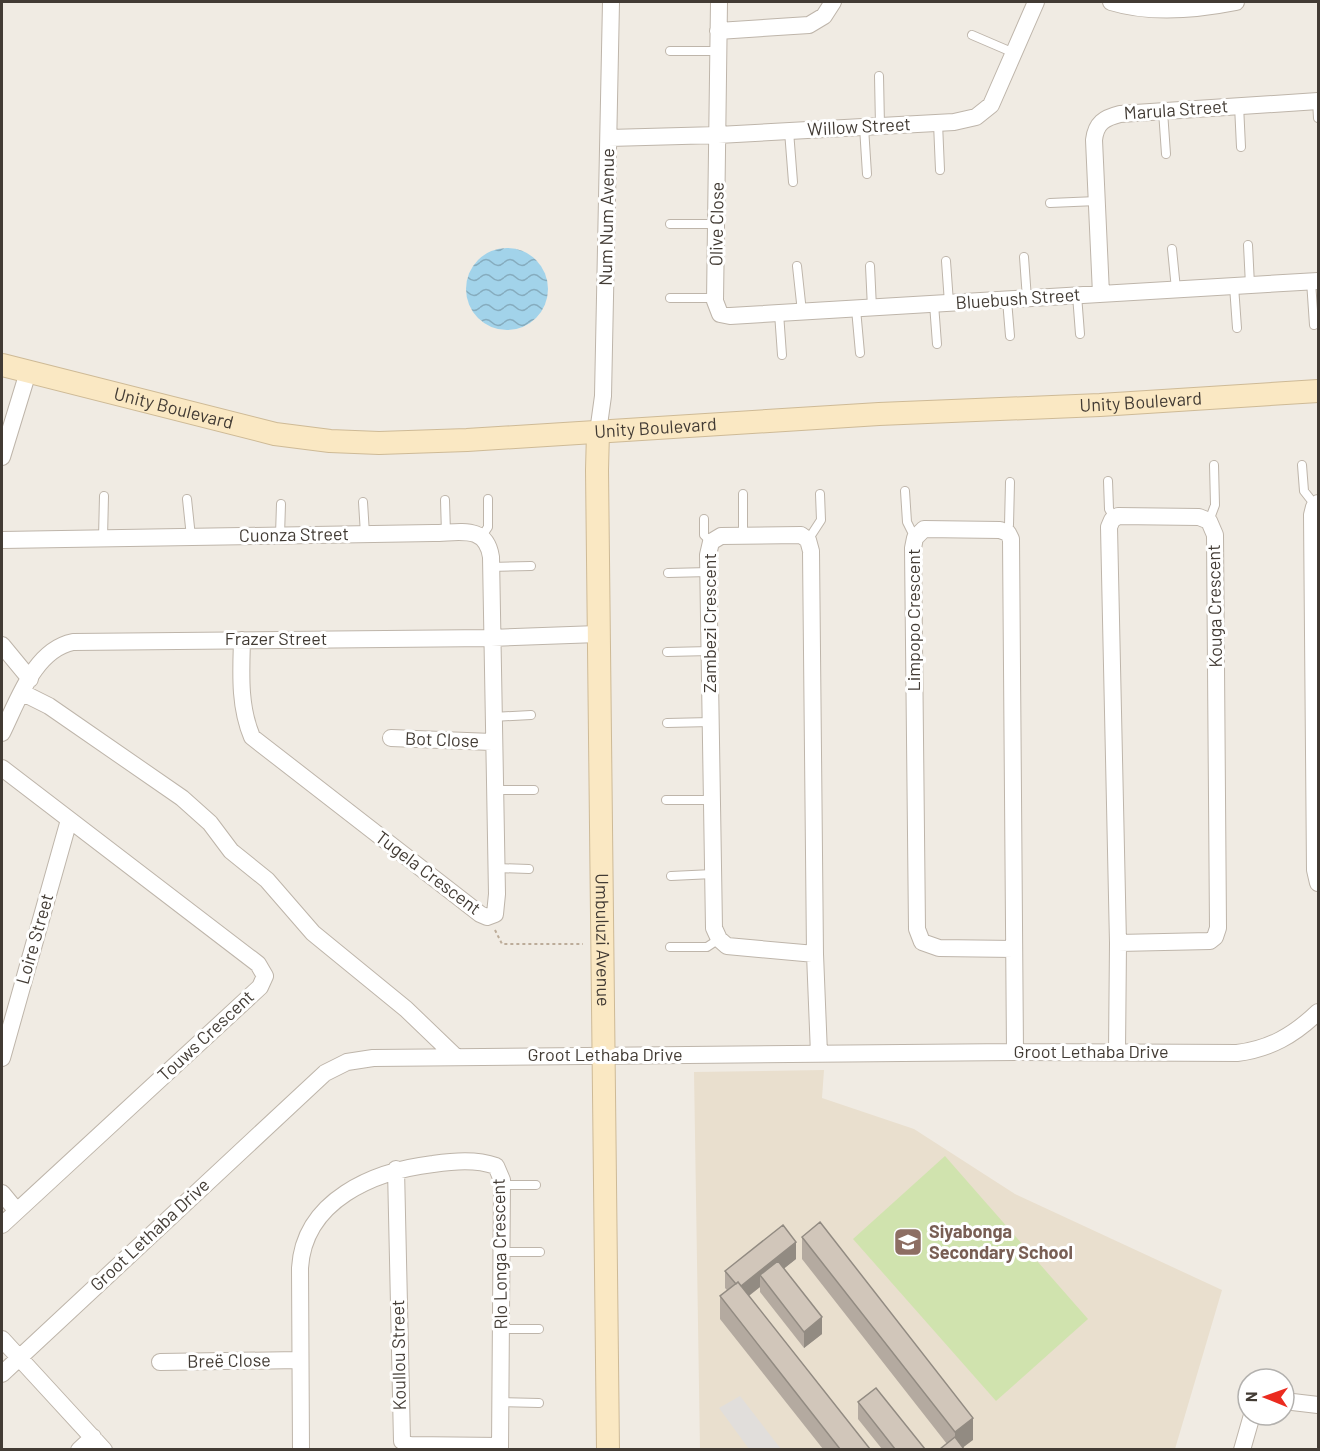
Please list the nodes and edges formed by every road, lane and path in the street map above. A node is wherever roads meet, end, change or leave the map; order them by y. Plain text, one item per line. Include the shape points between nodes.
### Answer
1 (611, 2) edge
2 (719, 2) edge
3 (833, 2) edge
4 (1036, 2) edge
5 (1111, 2) edge
6 (1236, 2) edge
7 (1143, 4) edge
8 (1191, 5) edge
9 (718, 32) junction
10 (972, 35) dead end
11 (670, 51) dead end
12 (718, 51) junction
13 (1014, 53) junction
14 (879, 76) dead end
15 (1239, 105) junction
16 (1318, 107) edge
17 (1163, 111) junction
18 (938, 123) junction
19 (872, 126) junction
20 (789, 131) junction
21 (718, 135) junction
22 (609, 138) junction
23 (1241, 147) dead end
24 (1166, 154) dead end
25 (940, 170) dead end
26 (867, 174) dead end
27 (793, 182) dead end
28 (1097, 201) junction
29 (1050, 203) dead end
30 (670, 224) dead end
31 (717, 224) junction
32 (1248, 245) dead end
33 (1172, 249) dead end
34 (1024, 257) dead end
35 (946, 261) dead end
36 (797, 266) dead end
37 (870, 266) dead end
38 (1315, 281) edge
39 (1242, 285) junction
40 (1176, 289) junction
41 (1101, 294) junction
42 (1077, 295) junction
43 (670, 298) dead end
44 (1028, 298) junction
45 (1007, 300) junction
46 (942, 304) junction
47 (716, 305) junction
48 (864, 309) junction
49 (802, 312) junction
50 (779, 313) junction
51 (1314, 325) dead end
52 (1237, 328) dead end
53 (1080, 334) dead end
54 (1010, 336) dead end
55 (937, 344) dead end
56 (860, 353) dead end
57 (782, 355) dead end
58 (2, 365) edge
59 (28, 372) junction
60 (1318, 391) edge
61 (598, 432) junction
62 (2, 457) edge
63 (1214, 465) dead end
64 (1302, 465) dead end
65 (1108, 481) dead end
66 (1010, 482) dead end
67 (905, 491) dead end
68 (743, 494) dead end
69 (820, 494) dead end
70 (104, 496) dead end
71 (187, 499) dead end
72 (488, 499) dead end
73 (445, 500) dead end
74 (363, 502) dead end
75 (281, 504) dead end
76 (1317, 504) edge
77 (1114, 518) junction
78 (704, 519) dead end
79 (1209, 521) junction
80 (1005, 531) junction
81 (446, 533) junction
82 (365, 534) junction
83 (280, 535) junction
84 (743, 535) junction
85 (482, 536) junction
86 (190, 537) junction
87 (103, 538) junction
88 (915, 538) junction
89 (2, 540) edge
90 (808, 540) junction
91 (711, 542) junction
92 (531, 566) dead end
93 (490, 567) junction
94 (709, 572) junction
95 (668, 573) dead end
96 (598, 634) junction
97 (490, 638) junction
98 (242, 640) junction
99 (2, 645) edge
100 (710, 651) junction
101 (667, 652) dead end
102 (26, 686) junction
103 (531, 715) dead end
104 (492, 717) junction
105 (711, 722) junction
106 (667, 723) dead end
107 (2, 732) edge
108 (391, 738) dead end
109 (492, 742) junction
110 (2, 768) edge
111 (494, 790) junction
112 (534, 790) dead end
113 (666, 800) dead end
114 (712, 800) junction
115 (69, 820) junction
116 (1317, 857) edge
117 (496, 868) junction
118 (529, 869) dead end
119 (713, 874) junction
120 (671, 876) dead end
121 (1318, 883) edge
122 (490, 916) junction
123 (719, 939) junction
124 (1118, 943) junction
125 (602, 944) junction
126 (670, 947) dead end
127 (1014, 950) junction
128 (815, 954) junction
129 (1318, 1012) edge
130 (1015, 1052) junction
131 (1117, 1052) junction
132 (819, 1054) junction
133 (603, 1055) junction
134 (456, 1056) junction
135 (2, 1058) edge
136 (396, 1169) junction
137 (502, 1185) junction
138 (536, 1185) dead end
139 (2, 1193) edge
140 (16, 1210) junction
141 (2, 1225) edge
142 (501, 1252) junction
143 (540, 1252) dead end
144 (501, 1329) junction
145 (539, 1329) dead end
146 (2, 1339) edge
147 (19, 1358) junction
148 (298, 1359) junction
149 (160, 1362) dead end
150 (2, 1374) edge
151 (501, 1402) junction
152 (1296, 1402) edge
153 (539, 1403) dead end
154 (1318, 1405) edge
155 (1248, 1427) edge
156 (98, 1443) edge
157 (500, 1448) edge
158 (79, 1449) edge
159 (301, 1449) edge
160 (608, 1449) edge
161 (1242, 1449) edge

1 - 22 street, Num Num Avenue
2 - 9 street, Olive Close
3 - 9 street via 824,16 809,25
4 - 13 street, Willow Street
5 - 7 street
6 - 8 street
7 - 8 street
9 - 12 street, Olive Close
10 - 13 lane
11 - 12 lane
12 - 21 street, Olive Close
13 - 18 street, Willow Street via 985,111 976,117
14 - 19 lane
15 - 16 street, Marula Street
15 - 17 street, Marula Street
15 - 23 lane
17 - 24 lane
17 - 28 street, Marula Street via 1120,114 1098,124 1094,140
18 - 19 street, Willow Street
18 - 25 lane
19 - 20 street, Willow Street
19 - 26 lane
20 - 21 street, Willow Street
20 - 27 lane
21 - 22 street, Willow Street
21 - 31 street, Olive Close
22 - 61 street, Num Num Avenue via 603,396
28 - 29 lane
28 - 41 street, Marula Street
30 - 31 lane
31 - 47 street, Olive Close
32 - 39 lane
33 - 40 lane
34 - 44 lane
35 - 46 lane
36 - 49 lane
37 - 48 lane
38 - 39 street, Bluebush Street
38 - 51 lane
39 - 40 street, Bluebush Street
39 - 52 lane
40 - 41 street, Bluebush Street
41 - 42 street, Bluebush Street
42 - 44 street, Bluebush Street
42 - 53 lane
43 - 47 lane
44 - 45 street, Bluebush Street
45 - 46 street, Bluebush Street
45 - 54 lane
46 - 48 street, Bluebush Street
46 - 55 lane
47 - 50 street, Bluebush Street via 730,316
48 - 49 street, Bluebush Street
48 - 56 lane
49 - 50 street, Bluebush Street
50 - 57 lane
58 - 59 street, Unity Boulevard
59 - 61 street, Unity Boulevard via 223,423 321,440 401,442
59 - 62 street
60 - 61 street, Unity Boulevard
61 - 96 street, Umbuluzi Avenue
63 - 79 lane via 1215,505
64 - 76 lane via 1304,492
65 - 77 lane via 1109,509
66 - 80 lane via 1009,525
67 - 88 lane via 906,522
68 - 84 lane
69 - 90 lane via 821,520
70 - 87 lane
71 - 86 lane
72 - 85 lane via 488,527
73 - 81 lane
74 - 82 lane
75 - 83 lane
76 - 116 street via 1312,522 1311,628
77 - 79 street, Kouga Crescent via 1190,516
77 - 124 street via 1109,527
78 - 91 lane via 704,535
79 - 124 street, Kouga Crescent via 1215,535 1218,928 1210,941
80 - 88 street, Limpopo Crescent via 931,528
80 - 127 street via 1011,539
81 - 82 street, Cuonza Street
81 - 85 street, Cuonza Street
82 - 83 street, Cuonza Street
83 - 86 street, Cuonza Street
84 - 90 street, Zambezi Crescent via 795,534
84 - 91 street, Zambezi Crescent via 721,536
85 - 93 street via 489,549
86 - 87 street, Cuonza Street
87 - 89 street, Cuonza Street
88 - 127 street, Limpopo Crescent via 912,655 916,929 922,942 939,948
90 - 128 street via 812,558
91 - 94 street, Zambezi Crescent
92 - 93 lane
93 - 97 street
94 - 95 lane
94 - 100 street, Zambezi Crescent
96 - 97 street, Frazer Street
96 - 125 street, Umbuluzi Avenue
97 - 98 street, Frazer Street
97 - 104 street, Tugela Crescent
98 - 102 street, Frazer Street via 62,644 47,655
98 - 122 street, Tugela Crescent via 242,700 252,737 480,914
99 - 102 street
100 - 101 lane
100 - 105 street, Zambezi Crescent
102 - 107 street, Frazer Street
102 - 134 street via 182,798 210,823 231,851 267,880 313,933 406,1009
103 - 104 lane
104 - 109 street, Tugela Crescent
105 - 106 lane
105 - 114 street, Zambezi Crescent
108 - 109 street, Bot Close
109 - 111 street, Tugela Crescent
110 - 115 street, Touws Crescent
111 - 112 lane
111 - 117 street, Tugela Crescent
113 - 114 lane
114 - 119 street, Zambezi Crescent
115 - 135 street, Loire Street
115 - 140 street, Touws Crescent via 258,964 265,976 260,987
116 - 121 street
117 - 118 lane
117 - 122 street, Tugela Crescent via 496,908
119 - 120 lane
119 - 123 street, Zambezi Crescent via 714,928
122 - 125 path via 502,944
123 - 126 lane via 706,947
123 - 128 street via 736,948
124 - 131 street
125 - 133 street, Umbuluzi Avenue
127 - 130 street
128 - 132 street
129 - 131 street, Groot Lethaba Drive via 1280,1042 1251,1051
130 - 131 street, Groot Lethaba Drive
130 - 132 street, Groot Lethaba Drive
132 - 133 street, Groot Lethaba Drive
133 - 134 street, Groot Lethaba Drive
133 - 160 street, Umbuluzi Avenue
134 - 147 street, Groot Lethaba Drive via 362,1059 325,1073
136 - 137 street, Rlo Longa Crescent via 447,1162 488,1163 500,1171
136 - 148 street, Rlo Longa Crescent via 366,1180 342,1196 304,1240
136 - 157 street, Koullou Street via 402,1441 409,1445
137 - 138 lane
137 - 142 street, Rlo Longa Crescent
139 - 140 street
140 - 141 street, Touws Crescent
142 - 143 lane
142 - 144 street, Rlo Longa Crescent
144 - 145 lane
144 - 151 street, Rlo Longa Crescent
146 - 147 street
147 - 150 street, Groot Lethaba Drive
147 - 156 street
148 - 149 street, Breë Close
148 - 159 street, Rlo Longa Crescent
151 - 153 lane
151 - 157 street, Rlo Longa Crescent
152 - 154 street
155 - 161 street
156 - 158 street

